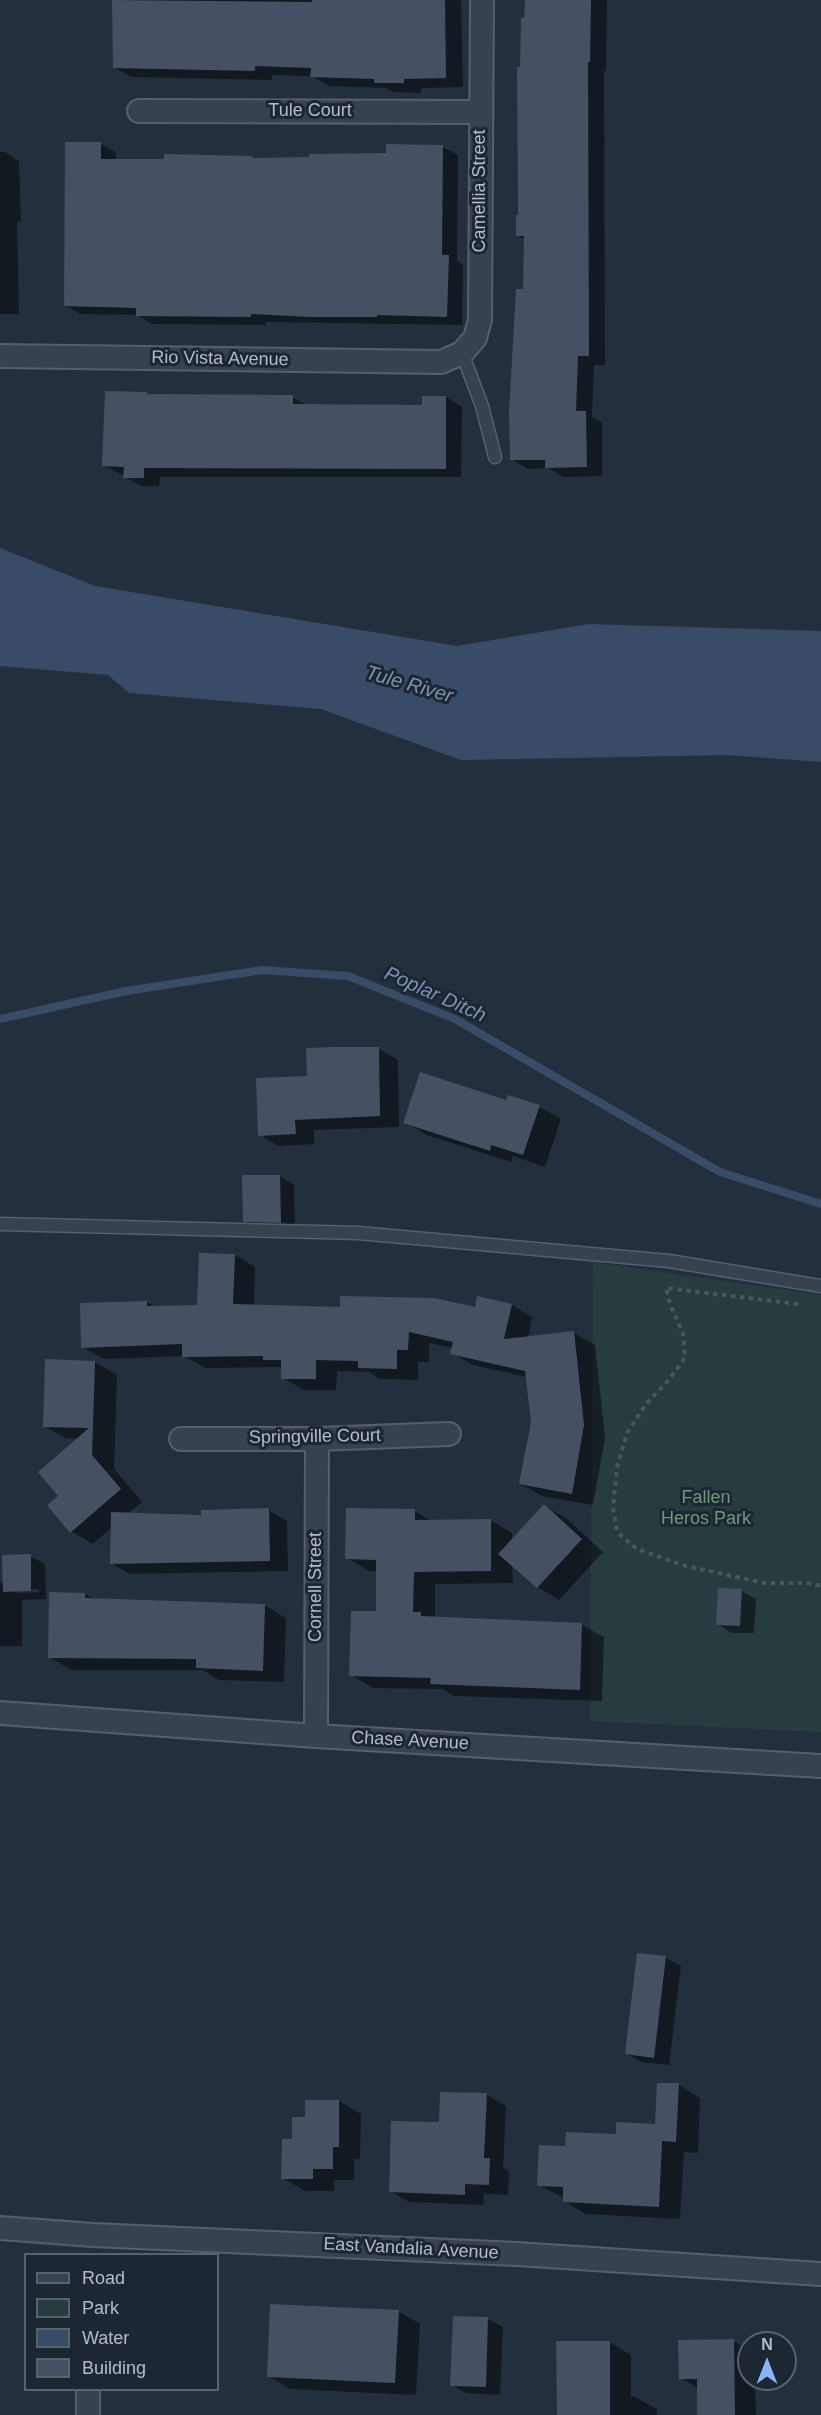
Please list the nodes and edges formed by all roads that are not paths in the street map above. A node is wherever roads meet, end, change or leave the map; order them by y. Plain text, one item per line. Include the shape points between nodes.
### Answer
1 (482, 0) edge
2 (139, 111) dead end
3 (480, 112) junction
4 (462, 353) junction
5 (0, 356) edge
6 (495, 457) dead end
7 (0, 1224) edge
8 (821, 1286) edge
9 (449, 1434) dead end
10 (181, 1439) dead end
11 (317, 1439) junction
12 (0, 1713) edge
13 (316, 1736) junction
14 (821, 1766) edge
15 (0, 2228) edge
16 (92, 2245) edge
17 (821, 2274) edge
18 (88, 2391) edge
19 (88, 2415) edge

1 - 3 street, Camellia Street
2 - 3 street, Tule Court
3 - 4 street, Camellia Street via 480,320 475,338
4 - 5 street, Rio Vista Avenue via 441,362
4 - 6 lane via 482,406
7 - 8 lane via 358,1233 669,1261
9 - 11 street, Springville Court
10 - 11 street, Springville Court
11 - 13 street, Cornell Street
12 - 13 street, Chase Avenue
13 - 14 street, Chase Avenue
15 - 16 street, East Vandalia Avenue
16 - 17 street, East Vandalia Avenue via 517,2254
18 - 19 street

